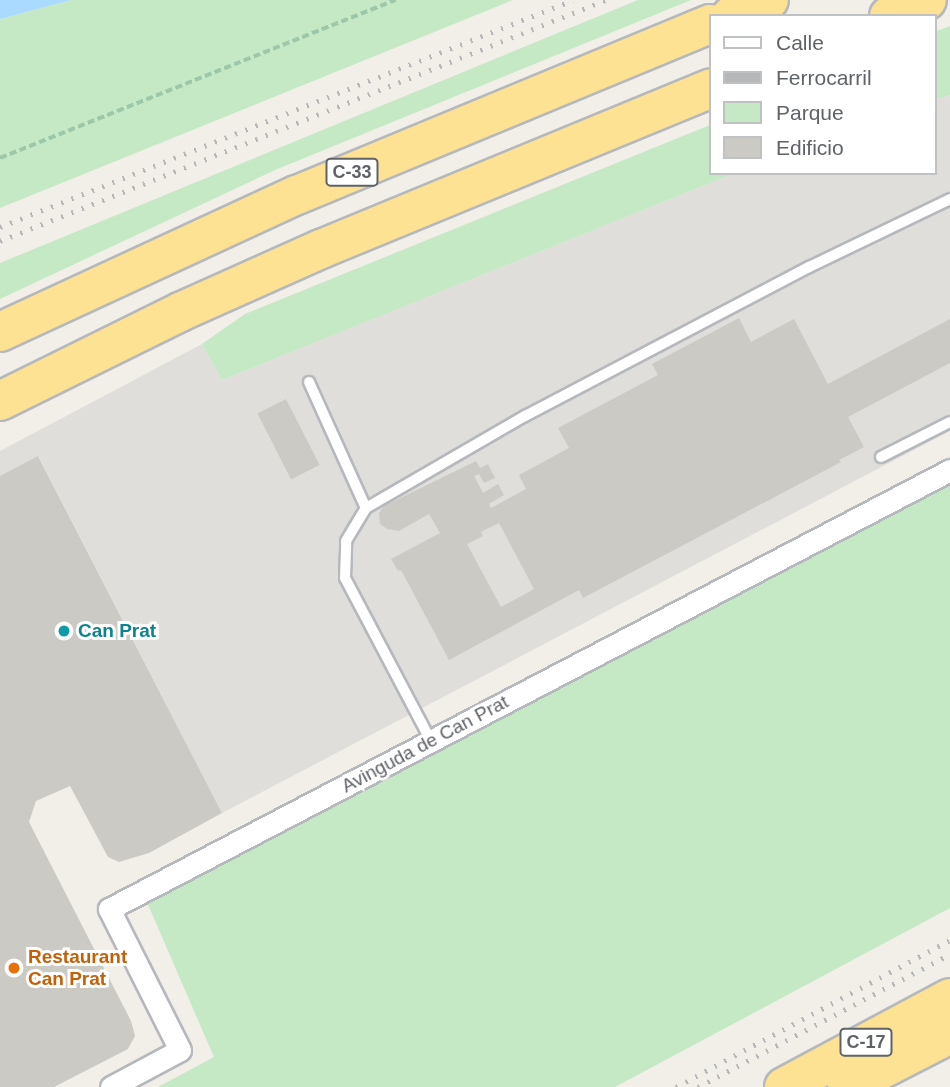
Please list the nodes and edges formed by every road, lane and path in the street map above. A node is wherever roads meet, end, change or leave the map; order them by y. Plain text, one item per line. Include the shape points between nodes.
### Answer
1 (396, 0) edge
2 (769, 0) edge
3 (927, 0) edge
4 (736, 14) edge
5 (894, 14) edge
6 (708, 25) edge
7 (708, 90) edge
8 (0, 158) edge
9 (950, 199) edge
10 (0, 332) edge
11 (309, 382) dead end
12 (0, 401) edge
13 (950, 422) edge
14 (881, 457) dead end
15 (950, 470) edge
16 (366, 508) junction
17 (431, 741) junction
18 (950, 998) edge
19 (950, 1034) edge
20 (111, 1087) edge
21 (784, 1087) edge
22 (847, 1087) edge

1 - 8 path
2 - 4 highway
3 - 5 highway
6 - 10 highway, C-33 via 297,195
7 - 12 highway via 321,249
9 - 16 lane via 809,267 525,416
11 - 16 lane
13 - 14 lane
15 - 17 street, Avinguda de Can Prat
16 - 17 lane via 346,541 345,578
17 - 20 street, Avinguda de Can Prat via 109,909 180,1051
18 - 21 highway, C-17
19 - 22 highway, C-17

